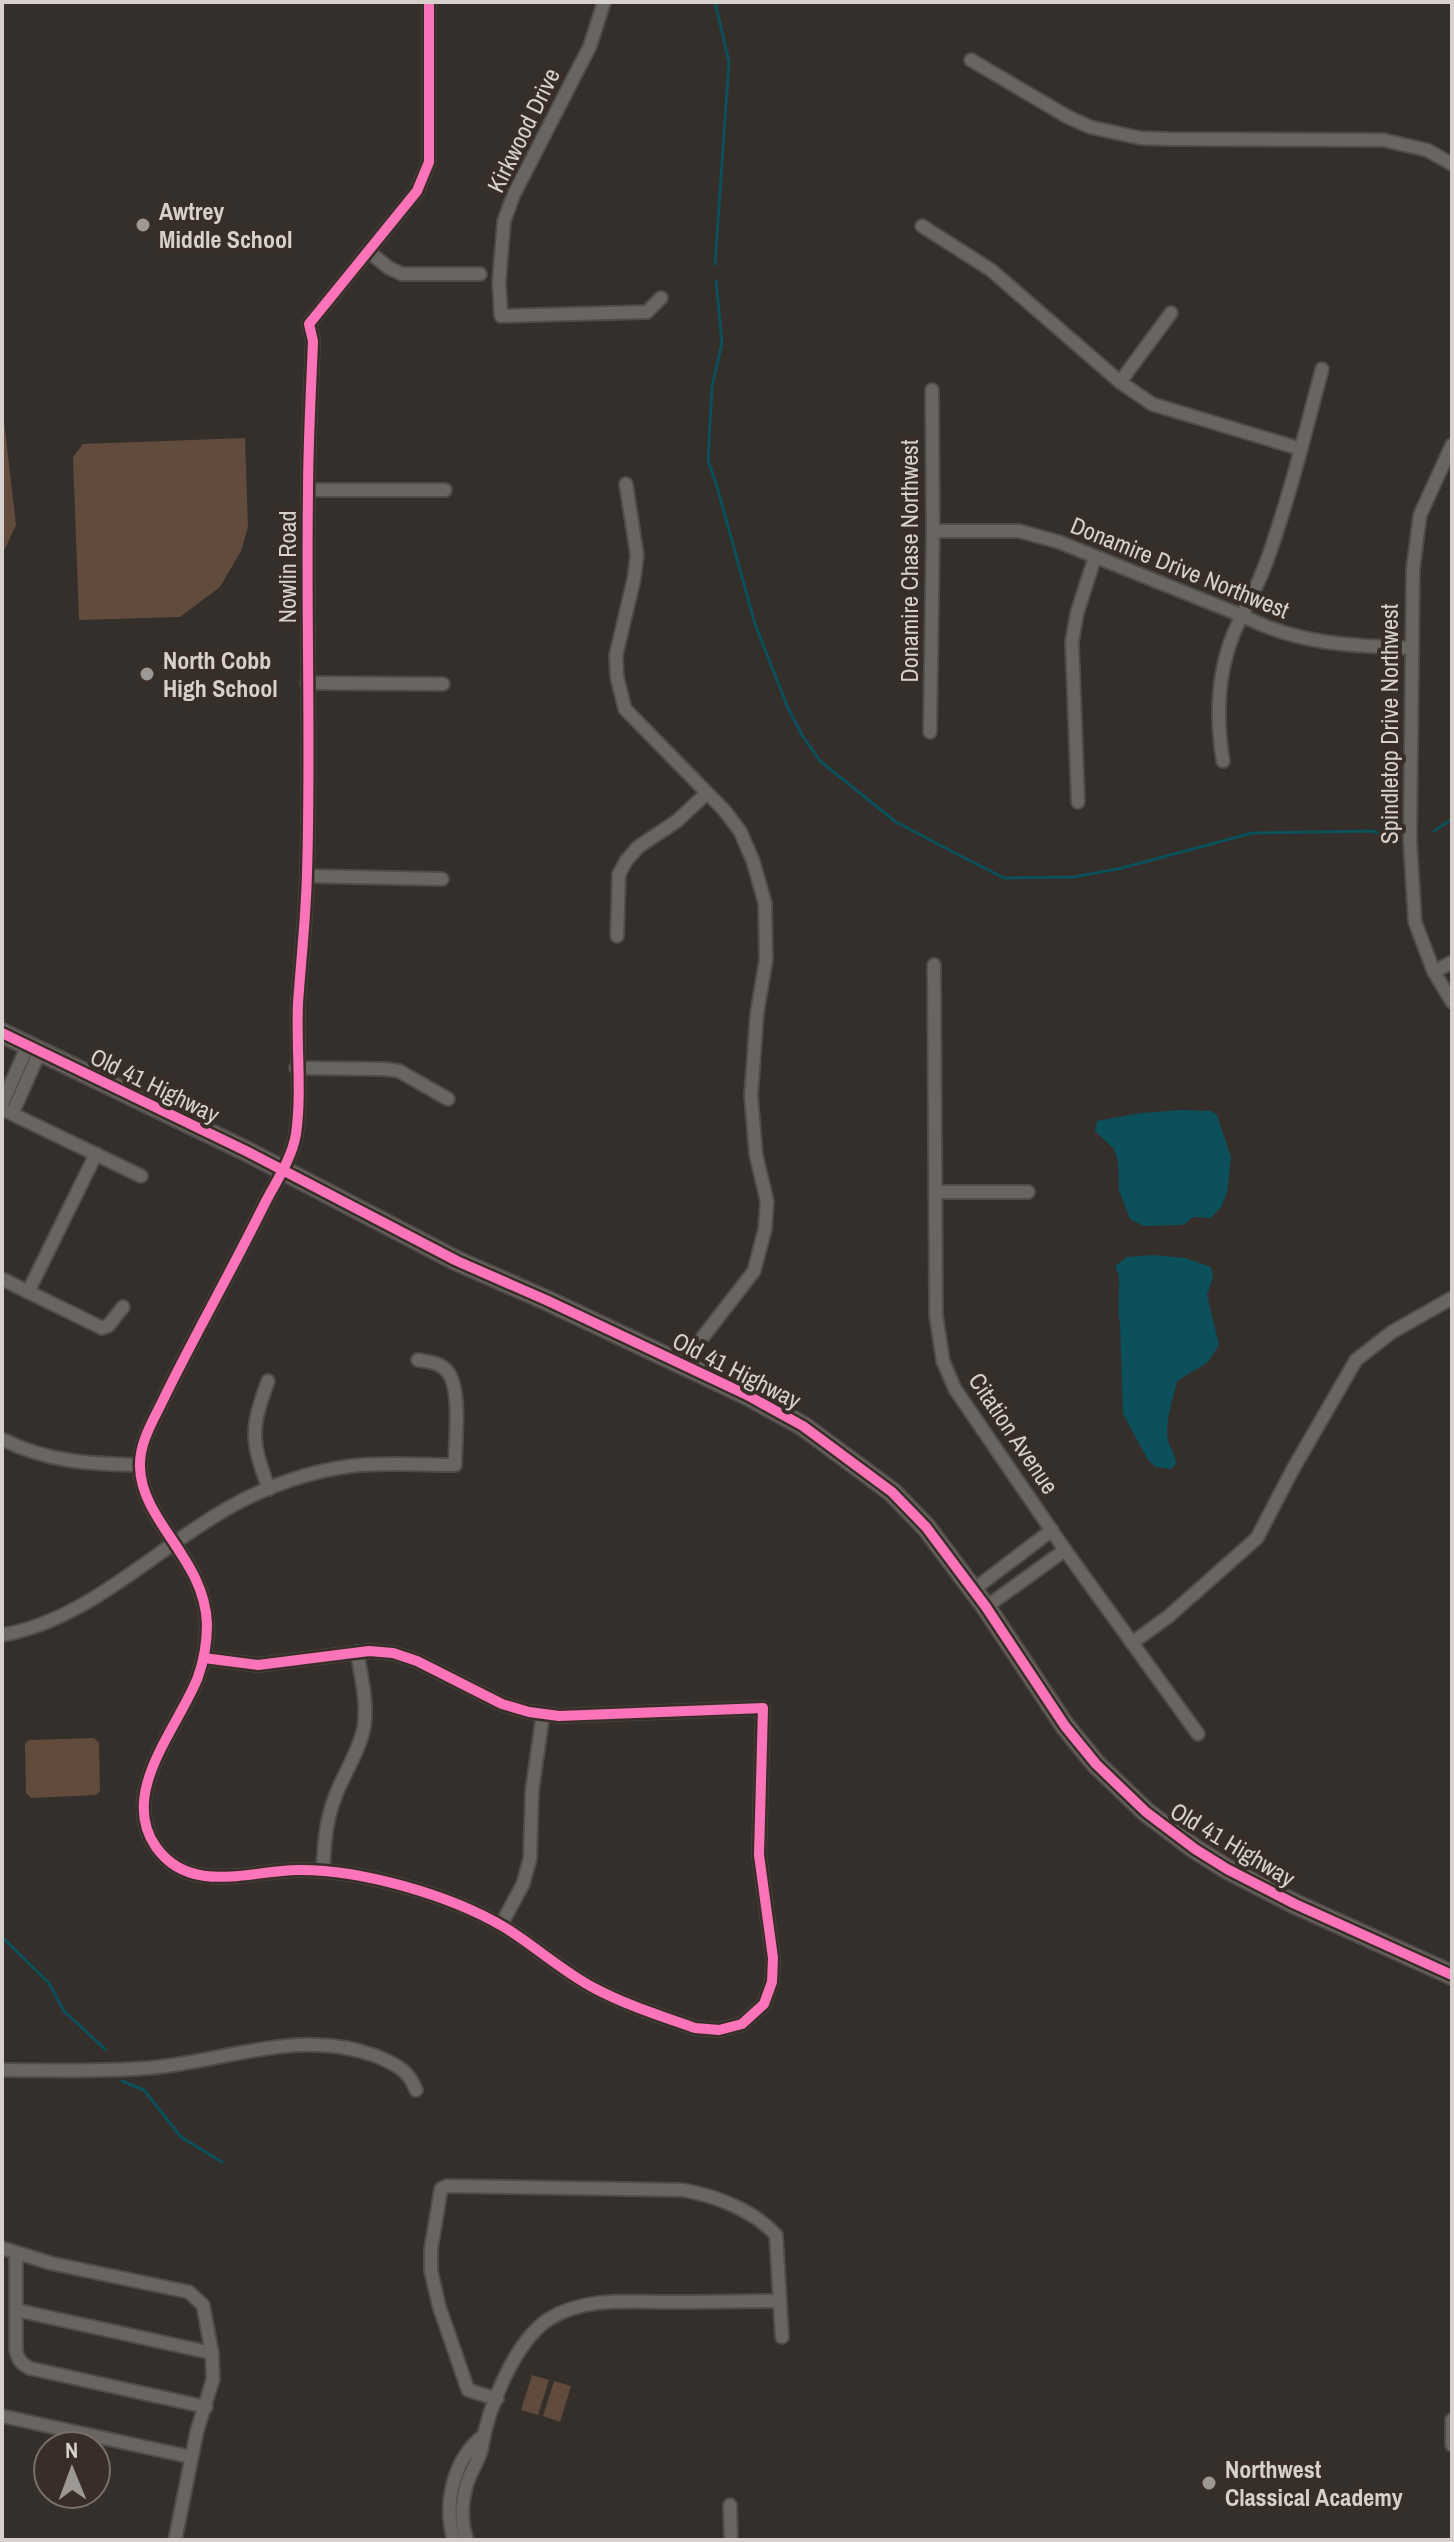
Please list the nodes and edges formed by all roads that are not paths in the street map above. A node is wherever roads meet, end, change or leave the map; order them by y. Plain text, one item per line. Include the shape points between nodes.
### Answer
1 (429, 2) edge
2 (604, 2) edge
3 (971, 60) dead end
4 (1452, 164) edge
5 (922, 226) dead end
6 (368, 251) junction
7 (480, 274) dead end
8 (661, 298) dead end
9 (1171, 313) dead end
10 (1322, 369) dead end
11 (1120, 382) junction
12 (932, 390) dead end
13 (1452, 445) edge
14 (1301, 449) junction
15 (626, 484) dead end
16 (308, 490) junction
17 (445, 490) dead end
18 (933, 531) junction
19 (1095, 557) junction
20 (1243, 616) junction
21 (1410, 648) junction
22 (307, 683) junction
23 (443, 684) dead end
24 (930, 732) dead end
25 (1223, 761) dead end
26 (707, 793) junction
27 (1078, 802) dead end
28 (307, 876) junction
29 (442, 879) dead end
30 (617, 936) dead end
31 (1452, 962) edge
32 (934, 965) dead end
33 (1434, 972) junction
34 (1452, 1002) edge
35 (2, 1033) edge
36 (34, 1048) junction
37 (296, 1068) junction
38 (448, 1099) dead end
39 (5, 1109) edge
40 (96, 1154) junction
41 (282, 1170) junction
42 (141, 1176) dead end
43 (935, 1192) junction
44 (1028, 1192) dead end
45 (2, 1279) edge
46 (28, 1292) junction
47 (1452, 1298) edge
48 (123, 1307) dead end
49 (418, 1360) dead end
50 (682, 1364) junction
51 (268, 1381) dead end
52 (2, 1439) edge
53 (140, 1465) junction
54 (269, 1489) junction
55 (1052, 1530) junction
56 (175, 1542) junction
57 (1065, 1550) junction
58 (973, 1590) junction
59 (986, 1607) junction
60 (2, 1635) edge
61 (1132, 1643) junction
62 (357, 1652) junction
63 (204, 1658) junction
64 (543, 1714) junction
65 (1198, 1734) dead end
66 (323, 1871) junction
67 (501, 1925) junction
68 (1452, 1975) edge
69 (2, 2070) edge
70 (416, 2090) dead end
71 (2, 2248) edge
72 (16, 2253) junction
73 (779, 2301) junction
74 (16, 2310) junction
75 (782, 2337) dead end
76 (212, 2353) junction
77 (497, 2399) junction
78 (206, 2407) junction
79 (2, 2416) edge
80 (1452, 2422) edge
81 (483, 2436) junction
82 (1452, 2445) edge
83 (191, 2457) junction
84 (730, 2505) dead end
85 (175, 2540) edge
86 (454, 2540) edge
87 (467, 2540) edge
88 (731, 2540) edge

1 - 6 street, Nowlin Road via 429,162 417,191
2 - 8 street, Kirkwood Drive via 590,46 504,221 501,316 647,312
3 - 4 street via 1068,117 1112,133 1168,139 1383,140 1427,150
5 - 11 street via 991,270
6 - 7 street via 402,274
6 - 16 street, Nowlin Road via 309,324 313,341
9 - 11 street
10 - 14 street
11 - 14 street via 1152,404
12 - 18 street, Donamire Chase Northwest
13 - 21 street, Spindletop Drive Northwest via 1420,515
14 - 20 street via 1265,565
15 - 26 street via 637,555 616,655 625,709
16 - 17 street
16 - 22 street, Nowlin Road
18 - 19 street, Donamire Drive Northwest via 1019,531
18 - 24 street, Donamire Chase Northwest
19 - 20 street, Donamire Drive Northwest
19 - 27 street via 1072,642
20 - 21 street, Donamire Drive Northwest via 1321,643
20 - 25 street via 1219,691
21 - 33 street, Spindletop Drive Northwest via 1415,922
22 - 23 street
22 - 28 street, Nowlin Road
26 - 30 street via 626,861 619,874
26 - 50 street via 740,831 765,903 766,960 751,1096 767,1201 754,1271
28 - 29 street
28 - 37 street, Nowlin Road
31 - 33 street
32 - 43 street, Citation Avenue
33 - 34 street, Spindletop Drive Northwest
35 - 36 main road, Old 41 Highway
36 - 39 street
36 - 41 main road, Old 41 Highway
37 - 38 street via 399,1071
37 - 41 street, Nowlin Road via 296,1134
39 - 40 street
40 - 42 street
40 - 46 street
41 - 50 main road, Old 41 Highway via 457,1261
41 - 53 street, Nowlin Road via 149,1430
43 - 44 street
43 - 55 street, Citation Avenue via 936,1315 943,1361 955,1389
45 - 46 street
46 - 48 street via 102,1328
47 - 61 street via 1356,1360 1257,1538
49 - 54 street via 436,1363 451,1378 455,1465 353,1466
50 - 58 main road, Old 41 Highway via 803,1426 892,1492
51 - 54 street via 253,1431
52 - 53 street via 63,1461
53 - 56 street via 148,1501
54 - 56 street
55 - 57 street, Citation Avenue
55 - 58 street
56 - 60 street via 56,1619
56 - 63 street via 204,1602
57 - 59 street
57 - 61 street, Citation Avenue
58 - 59 main road, Old 41 Highway
59 - 68 main road, Old 41 Highway via 1088,1754 1169,1831 1295,1904
61 - 65 street, Citation Avenue
62 - 63 street via 278,1664
62 - 64 street via 406,1656 490,1699
62 - 66 street via 364,1727 331,1808
63 - 66 street via 144,1788 144,1818 152,1840 174,1865 196,1875
64 - 67 street via 532,1791 530,1859
64 - 67 street via 763,1708 759,1855 774,1971 764,2004 750,2019 732,2028 707,2030 636,2007 578,1979
66 - 67 street via 379,1880 445,1900
69 - 70 street via 149,2068 317,2044 391,2063 411,2076
71 - 72 street
72 - 74 street
72 - 76 street via 195,2295 203,2305
73 - 75 street
73 - 77 street via 609,2302 573,2308 550,2318 521,2346
73 - 77 street via 776,2235 758,2219 710,2195 683,2190 447,2186 441,2189 431,2249 434,2291 468,2390
74 - 76 street
74 - 78 street via 17,2358 29,2368
76 - 78 street
77 - 81 street
78 - 83 street
79 - 83 street
80 - 82 street
81 - 86 street via 457,2472 449,2506
81 - 87 street via 463,2500
83 - 85 street
84 - 88 street

